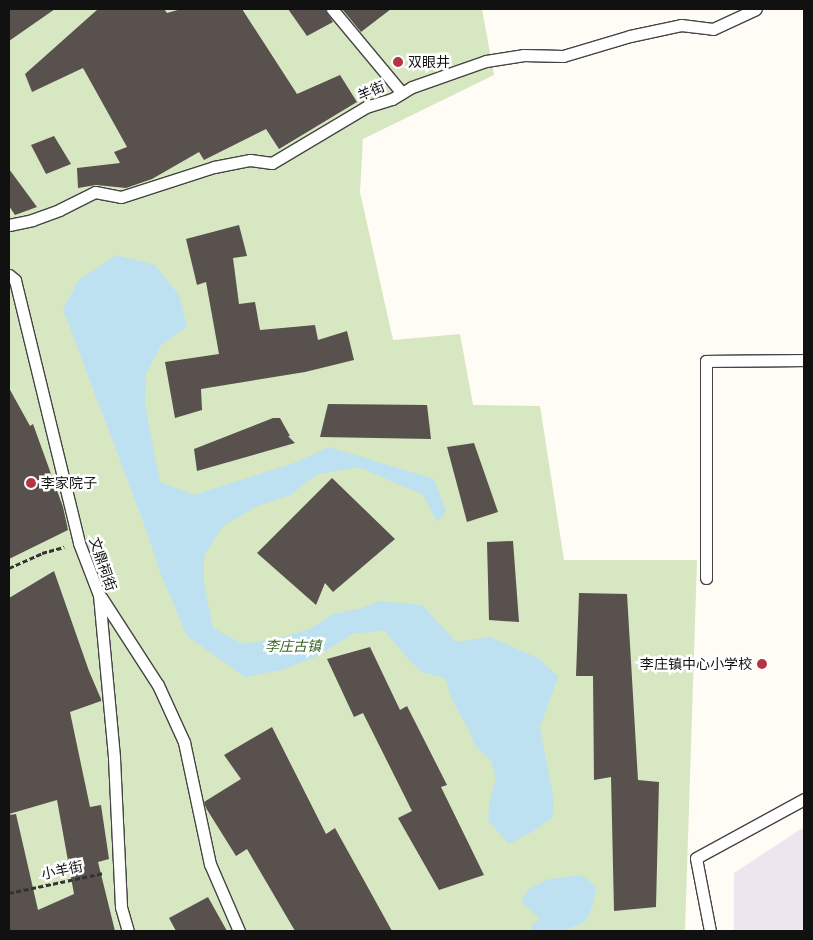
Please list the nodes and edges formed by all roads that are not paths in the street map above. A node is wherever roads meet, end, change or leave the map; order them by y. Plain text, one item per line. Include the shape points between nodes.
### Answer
1 (332, 9) edge
2 (756, 9) edge
3 (402, 93) junction
4 (9, 225) edge
5 (9, 275) edge
6 (804, 360) edge
7 (706, 578) dead end
8 (99, 595) junction
9 (804, 799) edge
10 (128, 931) edge
11 (239, 931) edge
12 (710, 931) edge

1 - 3 lane
2 - 3 lane, 羊街 via 713,29 681,25 563,56 523,55 486,61
3 - 4 lane, 羊街 via 366,107 272,163 250,160 214,167 122,197 95,192 59,210
5 - 8 lane, 文鼎祠街 via 15,280 80,543
6 - 7 lane via 706,361
8 - 10 lane, 文鼎祠街 via 114,758 122,907
8 - 11 lane via 158,685 184,742 210,864
9 - 12 lane via 696,858

